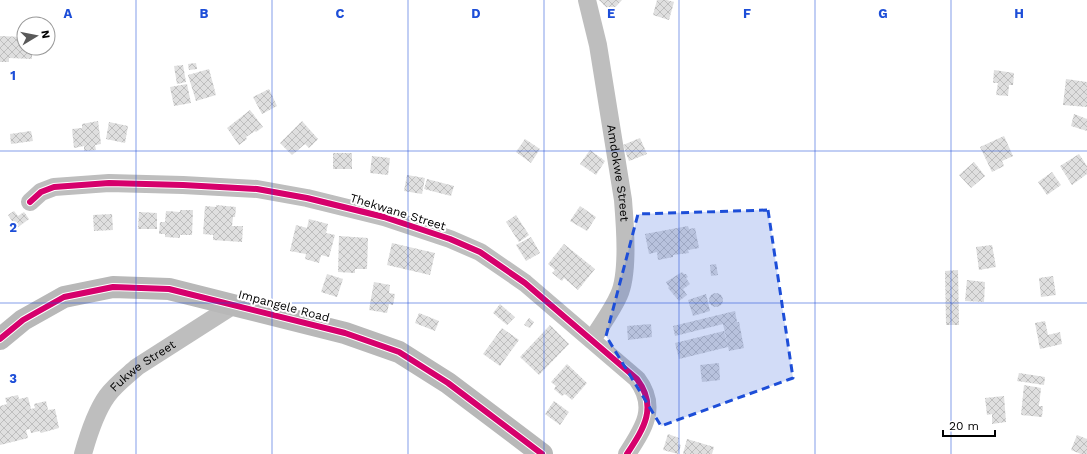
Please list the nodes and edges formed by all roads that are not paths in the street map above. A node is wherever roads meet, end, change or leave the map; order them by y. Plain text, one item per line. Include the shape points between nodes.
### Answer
1 (587, 0) edge
2 (30, 202) dead end
3 (234, 305) junction
4 (0, 339) edge
5 (592, 340) junction
6 (83, 454) edge
7 (542, 454) edge
8 (627, 454) edge

1 - 5 street, Amdokwe Street via 598,45 625,223 622,287
2 - 5 street, Thekwane Street via 41,192 54,187 109,183 257,189 307,198 368,213 450,239 480,252 524,283
3 - 4 street, Impangele Road via 169,289 113,287 64,297 23,320
3 - 6 street, Fukwe Street via 123,378 107,396
3 - 7 street, Impangele Road via 344,333 399,352 448,383
5 - 8 street, Thekwane Street via 637,379 644,388 648,400 645,425

